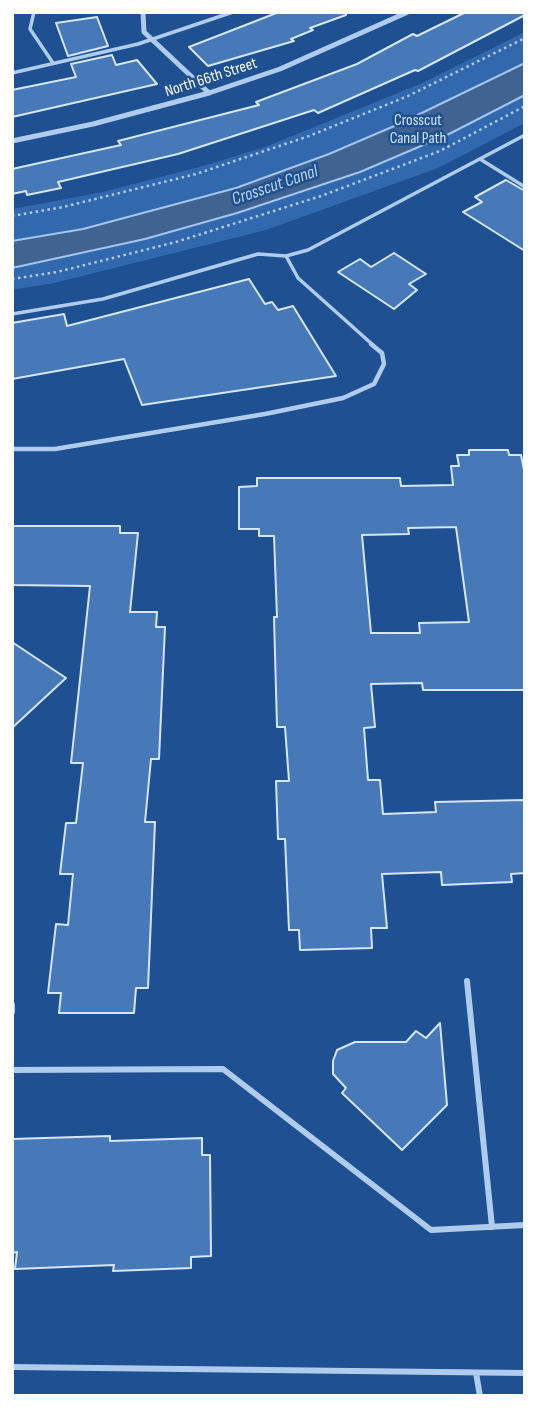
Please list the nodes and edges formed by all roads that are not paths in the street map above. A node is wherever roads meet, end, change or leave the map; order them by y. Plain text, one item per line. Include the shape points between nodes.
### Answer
1 (34, 12) edge
2 (143, 12) edge
3 (233, 12) edge
4 (407, 12) edge
5 (152, 40) junction
6 (53, 63) junction
7 (12, 73) edge
8 (209, 93) junction
9 (525, 135) edge
10 (12, 141) edge
11 (480, 159) junction
12 (525, 187) edge
13 (286, 256) junction
14 (12, 314) edge
15 (12, 449) edge
16 (467, 981) dead end
17 (12, 1005) edge
18 (12, 1012) edge
19 (12, 1070) edge
20 (525, 1225) edge
21 (492, 1227) junction
22 (12, 1367) edge
23 (476, 1373) junction
24 (525, 1373) edge
25 (480, 1396) edge

1 - 6 lane via 30,29
2 - 5 street via 144,32
3 - 5 lane
4 - 8 street, North 66th Street via 292,64
5 - 6 lane
5 - 8 street
6 - 7 lane
8 - 10 street, North 66th Street
9 - 11 lane
11 - 12 lane
11 - 13 lane via 308,250
13 - 14 lane via 258,254 103,299
13 - 15 lane via 298,278 382,354 384,364 374,384 343,398 265,414 55,449
16 - 21 lane
17 - 18 lane
19 - 21 lane via 223,1069 431,1230
20 - 21 lane
22 - 23 lane
23 - 24 lane
23 - 25 lane

